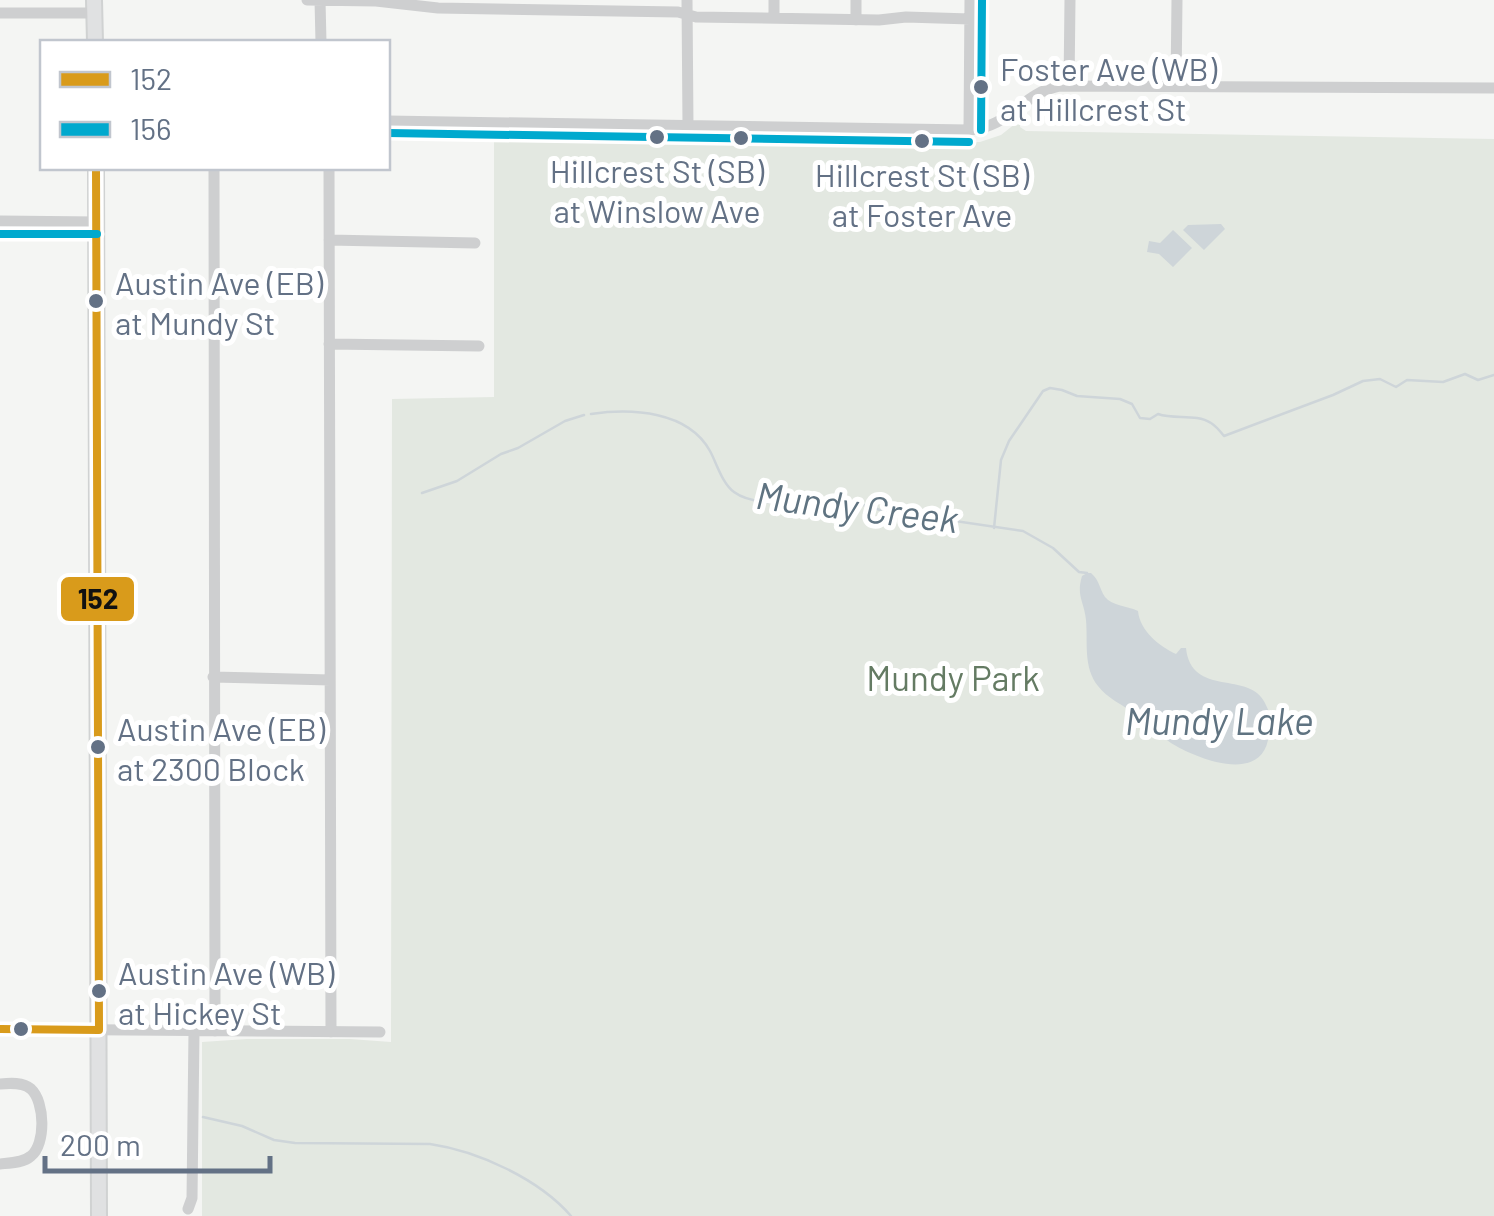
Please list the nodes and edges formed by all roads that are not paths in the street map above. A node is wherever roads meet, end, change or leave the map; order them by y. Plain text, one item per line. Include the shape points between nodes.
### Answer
1 (307, 0) edge
2 (320, 0) edge
3 (687, 0) edge
4 (774, 0) edge
5 (856, 0) edge
6 (970, 0) edge
7 (1070, 0) edge
8 (1177, 0) edge
9 (95, 6) edge
10 (0, 13) edge
11 (688, 14) junction
12 (774, 18) junction
13 (970, 19) junction
14 (856, 20) junction
15 (95, 40) edge
16 (320, 40) edge
17 (1069, 86) junction
18 (1176, 86) junction
19 (1494, 88) edge
20 (390, 121) edge
21 (688, 126) junction
22 (969, 130) junction
23 (96, 170) edge
24 (214, 170) edge
25 (329, 170) edge
26 (0, 221) edge
27 (96, 222) junction
28 (329, 240) junction
29 (475, 243) dead end
30 (330, 344) junction
31 (479, 346) dead end
32 (213, 677) junction
33 (330, 680) junction
34 (0, 1029) edge
35 (99, 1030) junction
36 (194, 1031) junction
37 (215, 1031) junction
38 (331, 1032) junction
39 (380, 1032) dead end
40 (0, 1084) edge
41 (0, 1164) edge
42 (188, 1209) dead end
43 (99, 1216) edge

1 - 2 street
2 - 11 street
2 - 16 street
3 - 11 street
4 - 12 street
5 - 14 street
6 - 13 street
7 - 17 street
8 - 18 street
9 - 10 street
9 - 15 main road
11 - 12 street
11 - 21 street
12 - 14 street
13 - 14 street
13 - 22 street
17 - 18 street
17 - 22 street via 1038,92 1000,122
18 - 19 street
20 - 21 street
21 - 22 street
23 - 27 main road
24 - 32 street
25 - 28 street
26 - 27 street
27 - 35 main road
28 - 29 street
28 - 30 street
30 - 31 street
30 - 33 street
32 - 33 street
32 - 37 street
33 - 38 street
34 - 35 street
35 - 36 street
35 - 43 main road
36 - 37 street
36 - 42 street
37 - 38 street
38 - 39 street
40 - 41 street via 24,1086 40,1106 37,1148 30,1157

